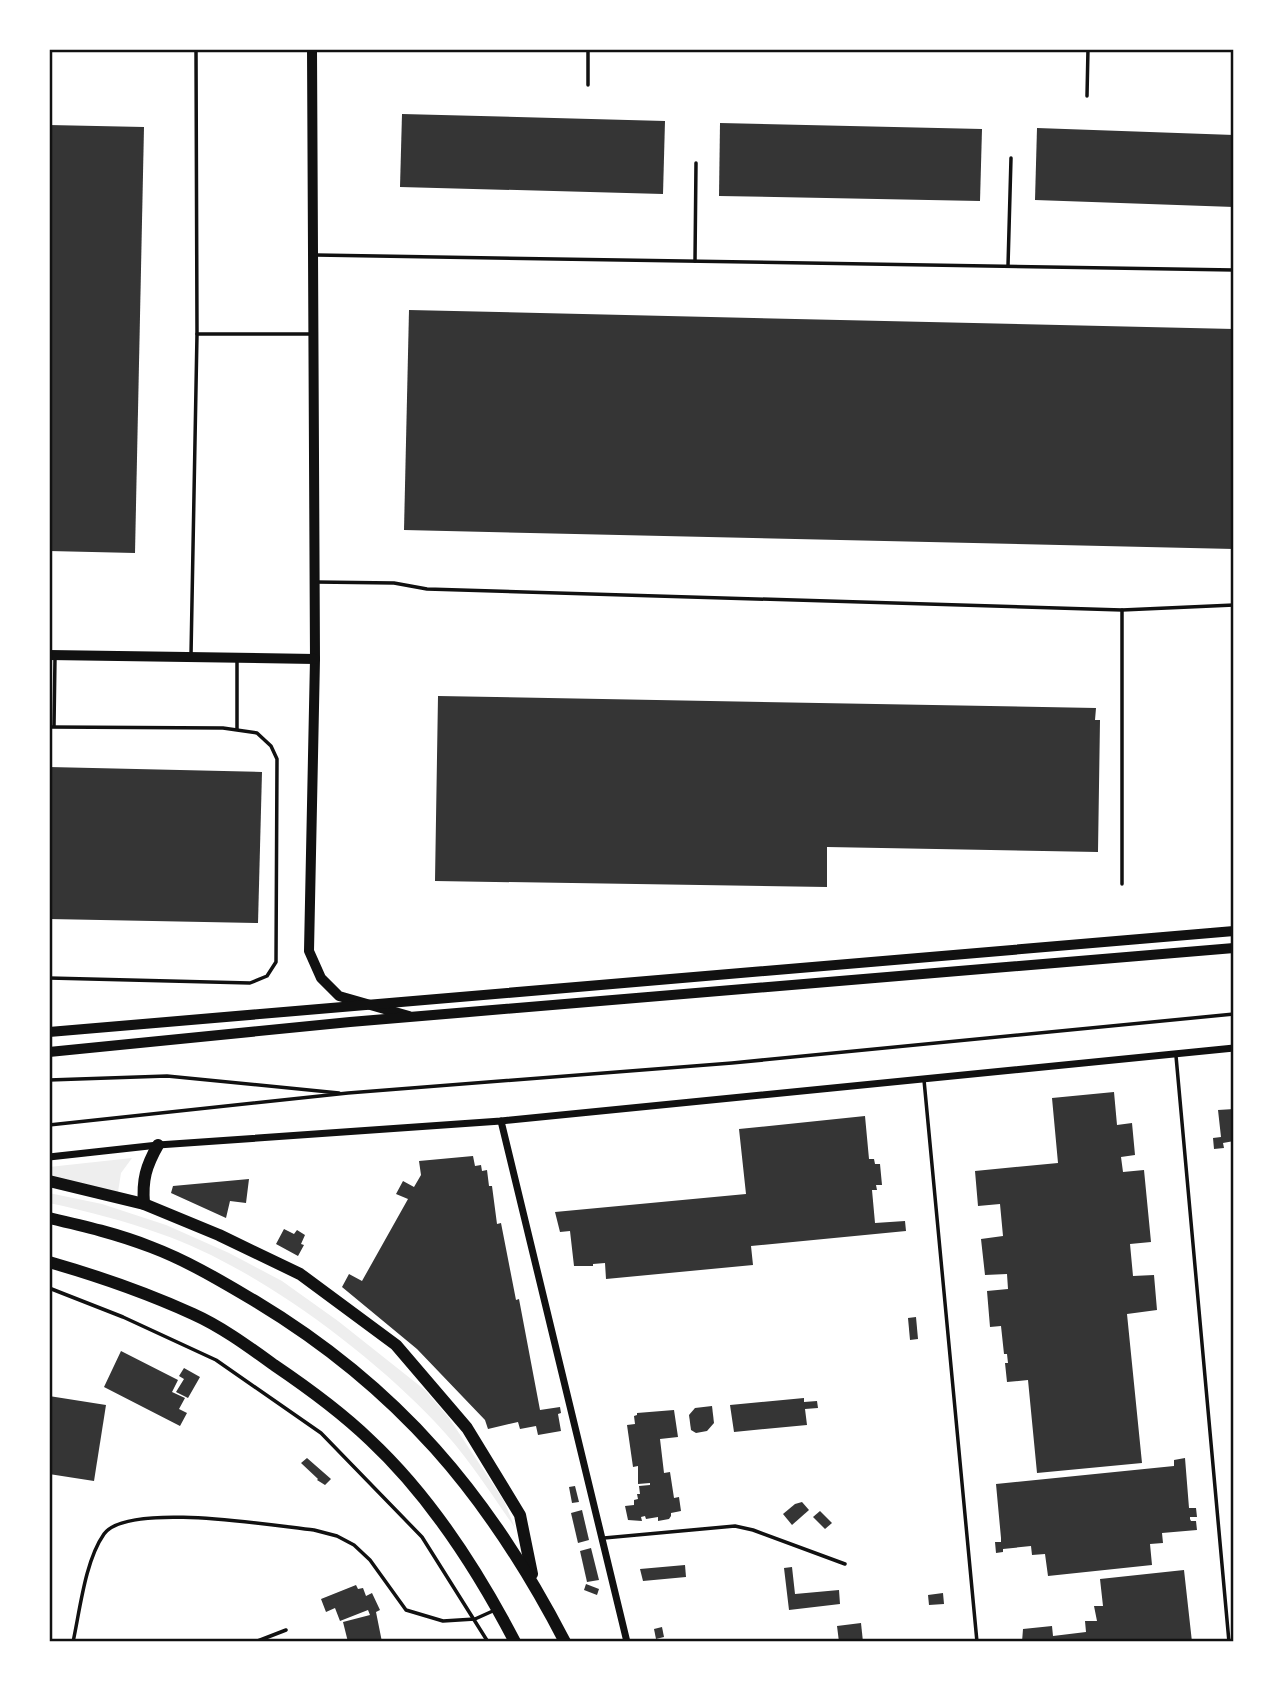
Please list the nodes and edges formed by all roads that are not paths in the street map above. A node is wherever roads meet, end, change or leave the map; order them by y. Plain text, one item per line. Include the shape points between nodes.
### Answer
1 (196, 49) edge
2 (312, 49) edge
3 (588, 49) edge
4 (1088, 49) edge
5 (588, 85) dead end
6 (1087, 96) dead end
7 (1011, 158) dead end
8 (696, 163) dead end
9 (314, 255) junction
10 (695, 261) junction
11 (1008, 266) junction
12 (1234, 270) edge
13 (197, 334) junction
14 (314, 334) junction
15 (315, 582) junction
16 (1234, 605) edge
17 (1122, 610) junction
18 (52, 655) edge
19 (191, 657) junction
20 (237, 657) junction
21 (315, 659) junction
22 (52, 727) edge
23 (237, 730) junction
24 (1122, 884) dead end
25 (1234, 931) edge
26 (1234, 948) edge
27 (49, 978) edge
28 (367, 1005) junction
29 (1234, 1014) edge
30 (416, 1018) junction
31 (49, 1032) edge
32 (1234, 1048) edge
33 (49, 1052) edge
34 (1175, 1054) junction
35 (923, 1079) junction
36 (49, 1080) edge
37 (348, 1093) junction
38 (500, 1121) junction
39 (49, 1125) edge
40 (158, 1145) junction
41 (49, 1157) edge
42 (49, 1181) edge
43 (144, 1204) junction
44 (49, 1218) edge
45 (49, 1262) edge
46 (49, 1288) edge
47 (602, 1538) junction
48 (845, 1564) dead end
49 (534, 1585) junction
50 (497, 1609) junction
51 (475, 1619) junction
52 (286, 1630) dead end
53 (73, 1642) edge
54 (255, 1642) edge
55 (488, 1642) edge
56 (514, 1642) edge
57 (565, 1642) edge
58 (627, 1642) edge
59 (977, 1642) edge
60 (1229, 1642) edge

1 - 13 lane
2 - 9 street
3 - 5 lane
4 - 6 lane
7 - 11 lane
8 - 10 lane
9 - 10 lane
9 - 14 street
10 - 11 lane
11 - 12 lane
13 - 14 lane
13 - 19 lane
14 - 15 street
15 - 17 lane
15 - 21 street
16 - 17 lane
17 - 24 lane
18 - 19 street
18 - 22 lane
19 - 20 street
20 - 21 street
20 - 23 lane
21 - 28 street via 309,951 321,978 339,996
22 - 23 lane
23 - 27 lane via 257,733 277,759 276,962 267,975 250,983
25 - 28 main road
26 - 30 main road
28 - 30 street
28 - 31 main road
29 - 37 lane via 732,1063
30 - 33 main road
32 - 34 street
34 - 35 street
34 - 60 lane
35 - 38 street
35 - 59 lane
36 - 37 lane via 167,1076
37 - 39 lane
38 - 40 street
38 - 47 street
40 - 41 street
40 - 43 highway via 142,1182
42 - 43 highway
43 - 49 highway via 300,1275 397,1345 467,1428 520,1515
44 - 49 highway via 113,1234 203,1269 336,1354 399,1408 449,1463 510,1544
45 - 50 highway via 196,1315 322,1398 407,1479 475,1570
46 - 51 lane via 216,1360 321,1433 422,1537
47 - 48 lane via 735,1526
47 - 58 street
49 - 57 highway
50 - 51 lane
50 - 56 highway
51 - 53 lane via 443,1621 406,1610 370,1560 337,1536 168,1516 121,1522 106,1531 94,1550
51 - 55 lane
52 - 54 lane

